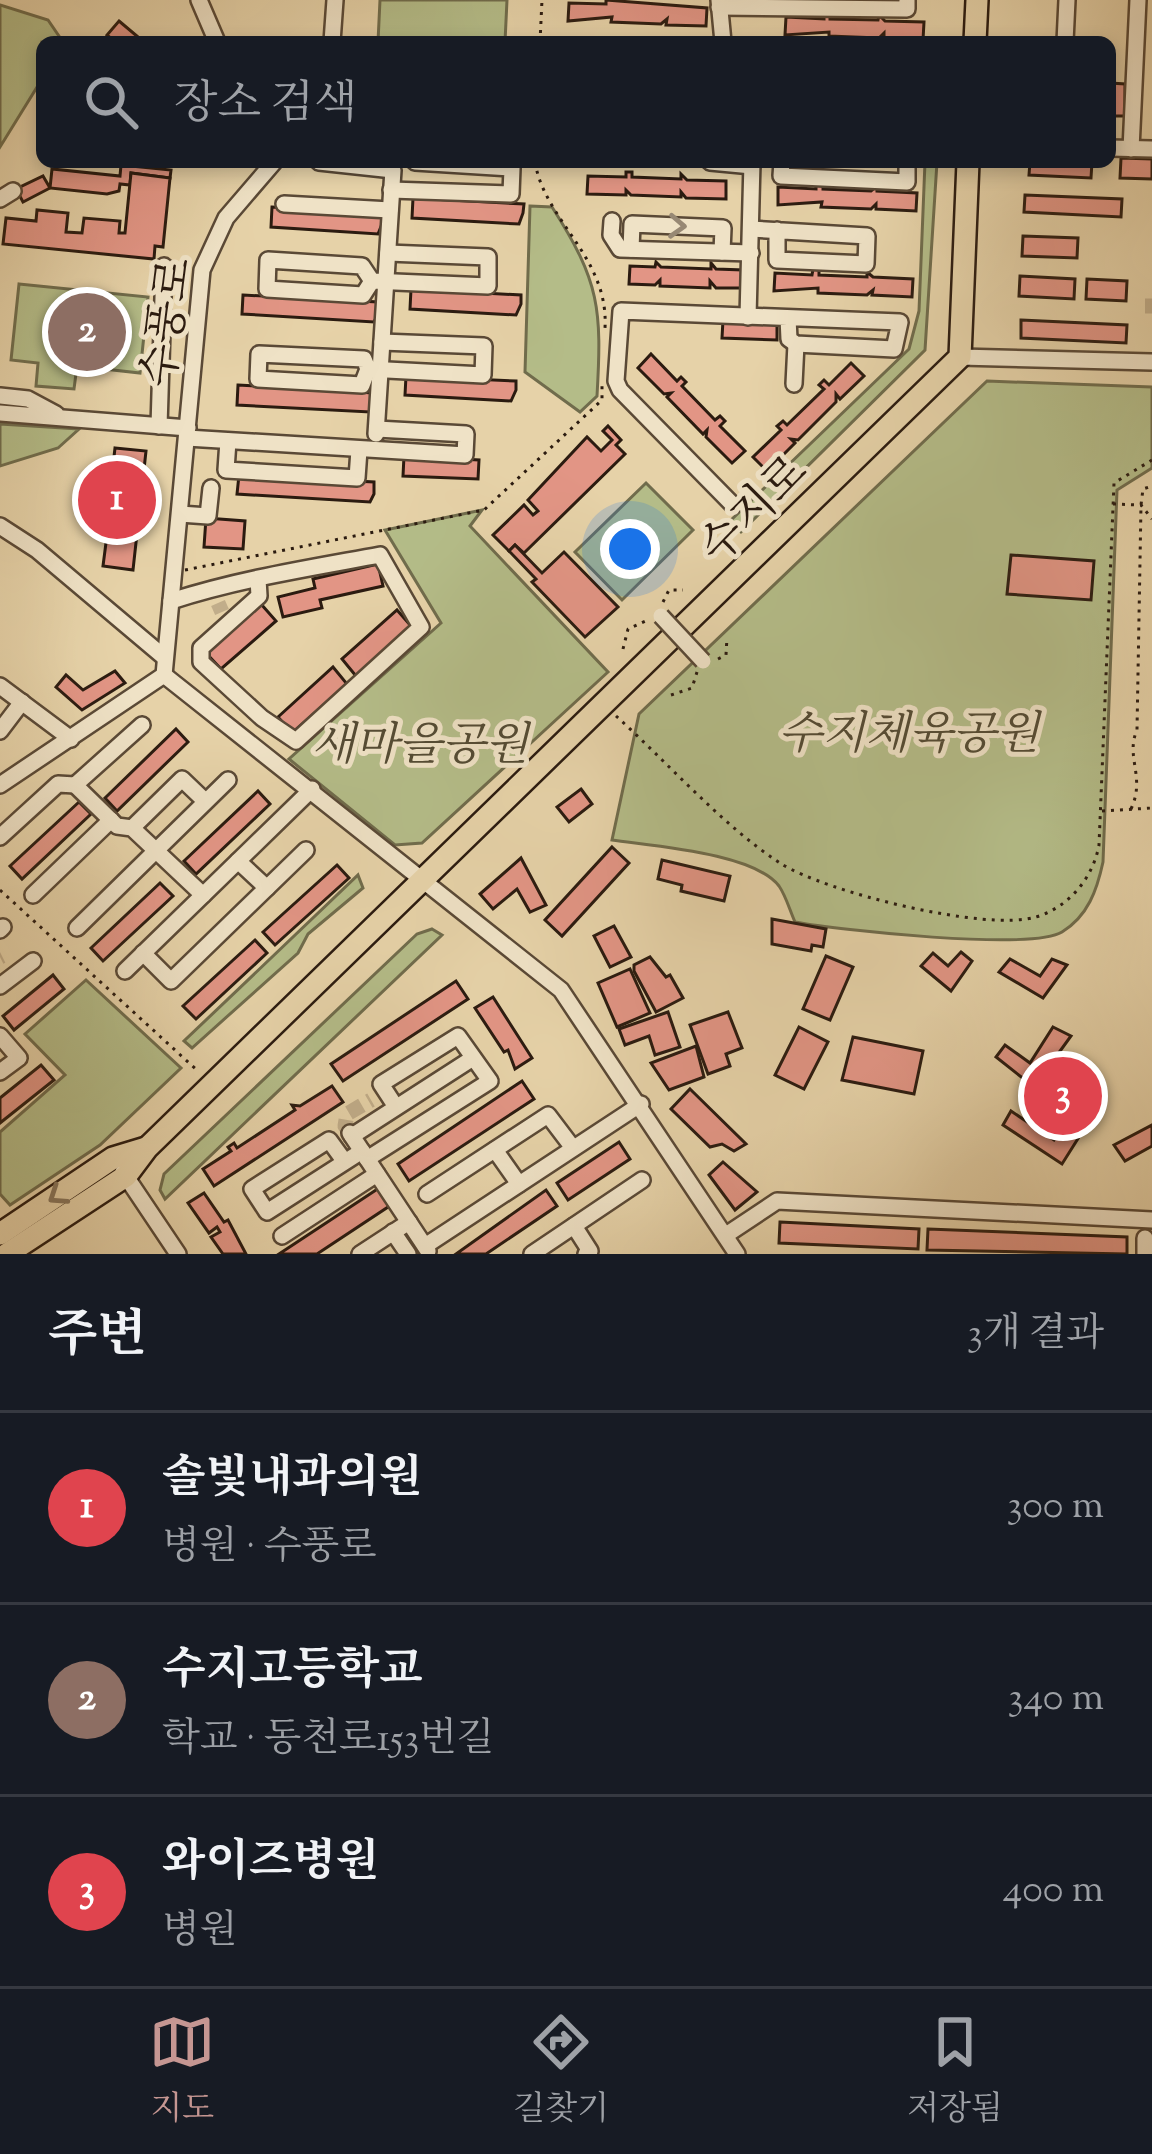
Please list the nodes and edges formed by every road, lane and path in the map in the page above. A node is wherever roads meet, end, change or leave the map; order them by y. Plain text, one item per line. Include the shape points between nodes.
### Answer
1 (199, 0) edge
2 (335, 0) edge
3 (542, 0) edge
4 (908, 0) edge
5 (977, 0) edge
6 (1067, 0) edge
7 (1138, 0) edge
8 (820, 3) edge
9 (719, 4) edge
10 (214, 36) edge
11 (332, 36) edge
12 (540, 36) edge
13 (722, 36) edge
14 (975, 36) edge
15 (1065, 36) edge
16 (1116, 148) edge
17 (1131, 149) junction
18 (1152, 149) edge
19 (269, 168) edge
20 (393, 168) edge
21 (512, 168) edge
22 (537, 168) edge
23 (752, 168) edge
24 (782, 168) edge
25 (907, 168) edge
26 (968, 168) edge
27 (392, 190) junction
28 (284, 204) dead end
29 (390, 210) junction
30 (612, 221) dead end
31 (751, 229) junction
32 (777, 230) junction
33 (631, 249) junction
34 (722, 252) junction
35 (388, 253) junction
36 (751, 253) junction
37 (164, 266) dead end
38 (379, 282) junction
39 (748, 317) junction
40 (788, 319) junction
41 (605, 336) dead end
42 (382, 342) junction
43 (796, 344) junction
44 (960, 357) junction
45 (1152, 362) edge
46 (374, 369) junction
47 (603, 379) dead end
48 (794, 384) dead end
49 (0, 396) edge
50 (0, 413) edge
51 (64, 418) junction
52 (159, 426) junction
53 (377, 429) junction
54 (188, 433) junction
55 (228, 441) junction
56 (367, 451) junction
57 (1152, 460) edge
58 (1152, 486) edge
59 (211, 488) dead end
60 (1112, 504) junction
61 (733, 505) dead end
62 (1141, 505) junction
63 (180, 514) junction
64 (1152, 519) edge
65 (0, 526) edge
66 (174, 572) junction
67 (258, 579) junction
68 (682, 590) dead end
69 (171, 601) junction
70 (661, 616) junction
71 (727, 637) dead end
72 (623, 649) dead end
73 (164, 657) junction
74 (703, 661) junction
75 (164, 676) junction
76 (0, 686) edge
77 (670, 695) dead end
78 (22, 702) junction
79 (606, 707) junction
80 (3, 722) edge
81 (142, 725) dead end
82 (71, 740) junction
83 (228, 780) dead end
84 (0, 785) edge
85 (75, 785) junction
86 (312, 789) junction
87 (205, 801) junction
88 (1152, 808) edge
89 (1131, 809) junction
90 (1100, 811) junction
91 (111, 820) junction
92 (132, 828) junction
93 (0, 837) edge
94 (306, 850) dead end
95 (157, 852) junction
96 (238, 861) junction
97 (423, 880) junction
98 (267, 889) junction
99 (0, 890) edge
100 (33, 895) dead end
101 (203, 895) junction
102 (77, 928) dead end
103 (143, 953) junction
104 (33, 961) dead end
105 (125, 970) dead end
106 (0, 986) edge
107 (1, 1039) edge
108 (473, 1058) junction
109 (0, 1072) edge
110 (214, 1085) junction
111 (641, 1104) junction
112 (396, 1108) junction
113 (573, 1148) junction
114 (495, 1150) junction
115 (362, 1151) junction
116 (345, 1162) junction
117 (120, 1167) junction
118 (642, 1180) dead end
119 (519, 1184) junction
120 (427, 1194) dead end
121 (1152, 1220) edge
122 (409, 1222) junction
123 (574, 1226) junction
124 (393, 1232) junction
125 (0, 1234) edge
126 (726, 1235) junction
127 (283, 1236) dead end
128 (427, 1250) edge
129 (7, 1254) edge
130 (178, 1254) edge
131 (360, 1254) edge
132 (408, 1254) edge
133 (532, 1254) edge
134 (586, 1254) edge
135 (737, 1254) edge

1 - 10 street
2 - 11 street
3 - 12 path
4 - 8 street via 907,9
5 - 14 main road
6 - 15 street
7 - 17 street
8 - 9 street via 805,10
9 - 13 street
16 - 17 street
17 - 18 street
19 - 54 street, 수풍로 via 234,206 204,261
20 - 27 street
21 - 27 street via 511,194
22 - 41 path via 594,271
23 - 31 street
24 - 25 street via 781,176 907,182
26 - 44 main road
27 - 29 street
28 - 29 street
29 - 35 street
30 - 33 street via 614,244
31 - 32 street
31 - 36 street
32 - 32 street via 777,260 866,264 867,236
33 - 34 street
33 -> 34 street via 632,224 723,228
34 - 36 street
35 - 38 street
35 - 38 street via 488,256 488,286
36 - 39 street
37 - 52 street
38 - 38 street via 362,266 268,260 267,290 362,295
38 - 42 street
39 - 40 street
39 - 61 street via 621,311 620,390
40 - 43 street
40 - 43 street via 900,322 894,349
42 - 46 street
42 - 46 street via 484,346 483,375
43 - 48 street
44 - 45 street
44 - 79 main road, 수지로
46 - 46 street via 364,359 259,354 258,379 362,385
46 - 53 street
47 - 66 path via 602,400 484,510
49 - 51 street via 28,399
50 - 51 street
51 - 52 street
52 - 54 street
53 - 56 street
53 - 56 street via 466,434 465,455
54 - 55 street
54 - 63 street, 수풍로
55 - 56 street
55 - 56 street via 226,470 357,478
57 - 60 path via 1114,483
58 - 62 path via 1143,489
59 - 63 street via 208,516
60 - 62 path
60 - 90 path
62 - 64 path
62 - 89 path via 1131,742 1141,788
63 - 66 street, 수풍로
65 - 73 street
66 - 69 street, 수풍로
67 - 67 street via 380,554 421,627 296,741 201,662 201,648 259,596
67 - 69 street
68 - 70 path via 669,590
69 - 73 street, 수풍로
70 - 72 path via 628,629
70 - 74 street, bridge
71 - 74 path via 726,655
73 - 75 street, 수풍로
74 - 77 path via 692,688
75 - 82 street
75 - 86 street
76 - 78 street
78 - 80 street
78 - 82 street
79 - 90 path via 781,864 922,911 1019,920 1052,910 1089,873
79 - 97 main road, 수지로
81 - 85 street
82 - 84 street
83 - 87 street
85 - 91 street
85 - 93 street via 58,784
86 - 96 street
86 - 97 street
87 - 92 street via 182,779
87 - 95 street
88 - 89 path
89 - 90 path
91 - 92 street
91 - 100 street
92 - 95 street
94 - 98 street
95 - 101 street
95 - 102 street
96 - 98 street
96 - 101 street
97 - 110 main road, 수지로
97 - 111 street via 561,990
98 - 103 street via 171,981
99 - 110 path
101 - 103 street
103 - 105 street
104 - 106 street
107 - 109 street via 19,1058
108 - 112 street
108 - 112 street via 458,1036 381,1084
108 - 115 street via 490,1082
110 - 117 main road, 수지로
111 - 113 street
111 - 126 street
112 - 115 street
113 - 114 street via 548,1115
113 - 119 street
114 - 119 street
114 - 120 street
115 - 116 street
115 - 122 street
115 - 127 street
116 - 116 street via 267,1212 252,1189 329,1140
117 -> 125 main road, 수지로
117 - 129 main road, 수지로
117 - 130 street
118 - 123 street
119 - 128 street
121 - 126 street via 777,1201
122 - 124 street
122 - 128 street
123 - 133 street
123 - 134 street
124 - 131 street
124 - 132 street
126 - 135 street

